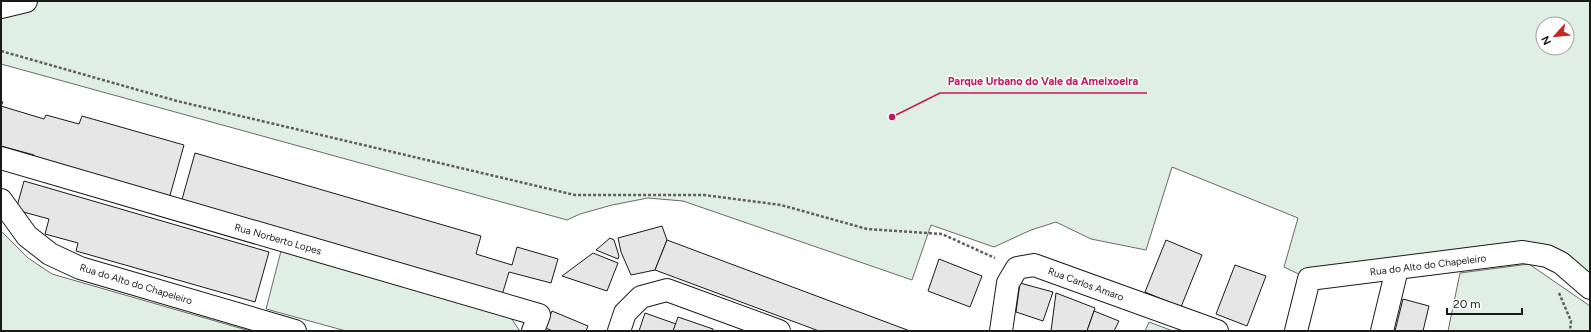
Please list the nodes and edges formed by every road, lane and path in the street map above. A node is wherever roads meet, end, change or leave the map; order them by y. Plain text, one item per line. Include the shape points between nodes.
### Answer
1 (26, 1) edge
2 (1, 7) edge
3 (1, 51) edge
4 (1, 158) edge
5 (1, 200) edge
6 (1017, 268) junction
7 (1397, 269) junction
8 (1590, 288) edge
9 (295, 331) edge
10 (534, 331) edge
11 (619, 331) edge
12 (779, 331) edge
13 (1001, 331) edge
14 (1217, 331) edge
15 (1296, 331) edge
16 (1382, 331) edge

1 - 2 street
3 - 6 path via 177,102 575,195 704,195 781,205 867,229 942,234
4 - 10 street, Rua Norberto Lopes via 539,315
5 - 9 street, Rua do Alto do Chapeleiro via 27,236 50,254 80,268
6 - 13 street via 1008,283
6 - 14 street, Rua Carlos Amaro via 1034,265
7 - 8 street, Rua do Alto do Chapeleiro via 1523,252 1547,256 1561,263
7 - 15 street, Rua do Alto do Chapeleiro via 1309,279
7 - 16 street
11 - 12 street via 625,313 641,297 667,290

